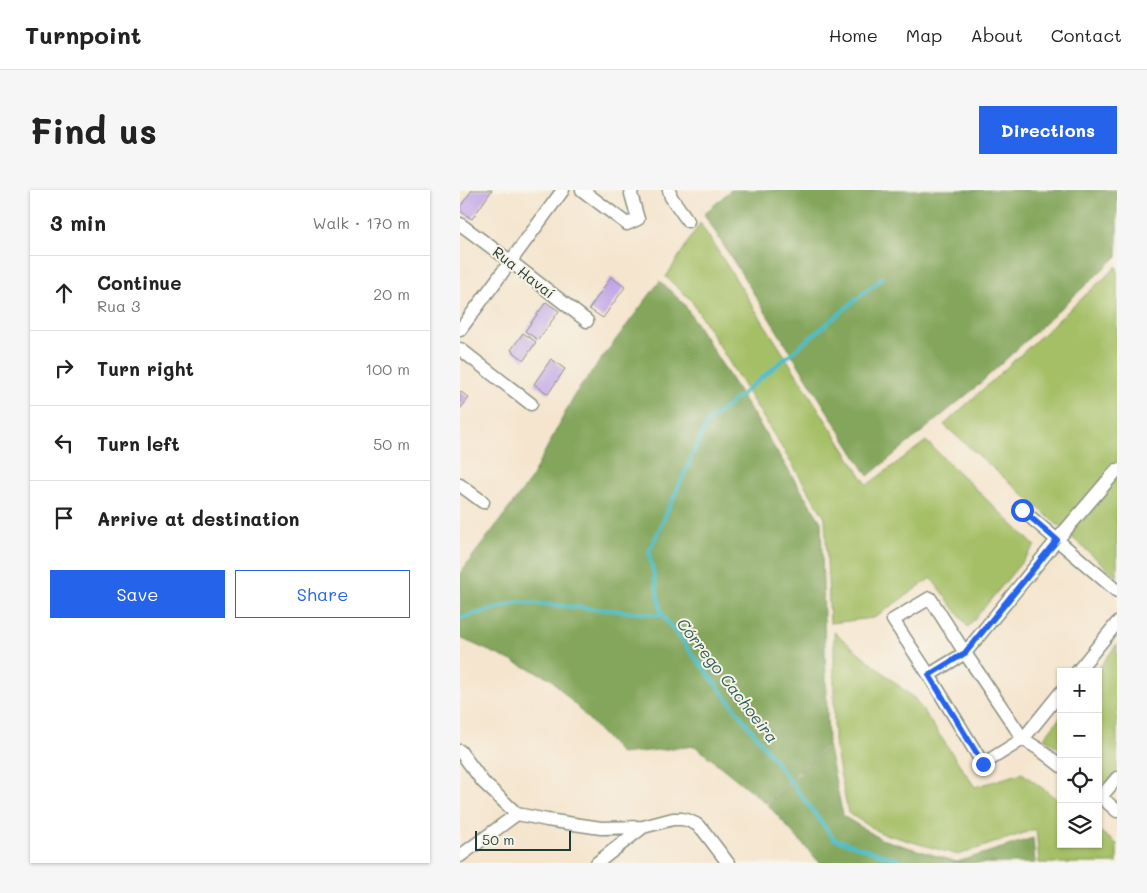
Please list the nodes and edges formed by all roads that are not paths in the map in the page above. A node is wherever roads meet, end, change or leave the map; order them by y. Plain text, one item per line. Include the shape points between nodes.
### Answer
1 (563, 190) edge
2 (582, 190) edge
3 (632, 190) edge
4 (669, 190) edge
5 (688, 221) dead end
6 (460, 224) edge
7 (510, 261) junction
8 (587, 321) dead end
9 (460, 330) edge
10 (460, 349) edge
11 (532, 404) dead end
12 (1117, 470) edge
13 (460, 485) edge
14 (483, 502) dead end
15 (1022, 510) dead end
16 (1057, 540) junction
17 (1117, 590) edge
18 (1117, 623) edge
19 (965, 653) junction
20 (1080, 668) edge
21 (929, 675) junction
22 (1057, 697) edge
23 (1022, 739) junction
24 (460, 751) edge
25 (1057, 763) edge
26 (1117, 778) edge
27 (1102, 794) edge
28 (1102, 798) edge
29 (1117, 811) edge
30 (517, 814) junction
31 (643, 827) junction
32 (460, 856) edge
33 (597, 863) edge
34 (728, 863) edge

1 - 7 street
2 - 3 street via 627,224 638,219
4 - 5 street
6 - 7 street, Rua Havaí
7 - 8 street, Rua Havaí
7 - 9 street
10 - 11 street
12 - 16 street
13 - 14 street
15 - 16 street
16 - 17 street
16 - 19 street
18 - 20 street
19 - 21 street
19 - 21 street via 930,598 893,620
19 - 23 street
21 - 23 street via 983,764
22 - 23 street
23 - 25 street
24 - 30 street via 483,782
26 - 27 street
28 - 29 street
30 - 31 street via 601,828
30 - 32 street
31 - 33 street
31 - 34 street via 673,819 687,820 703,830

